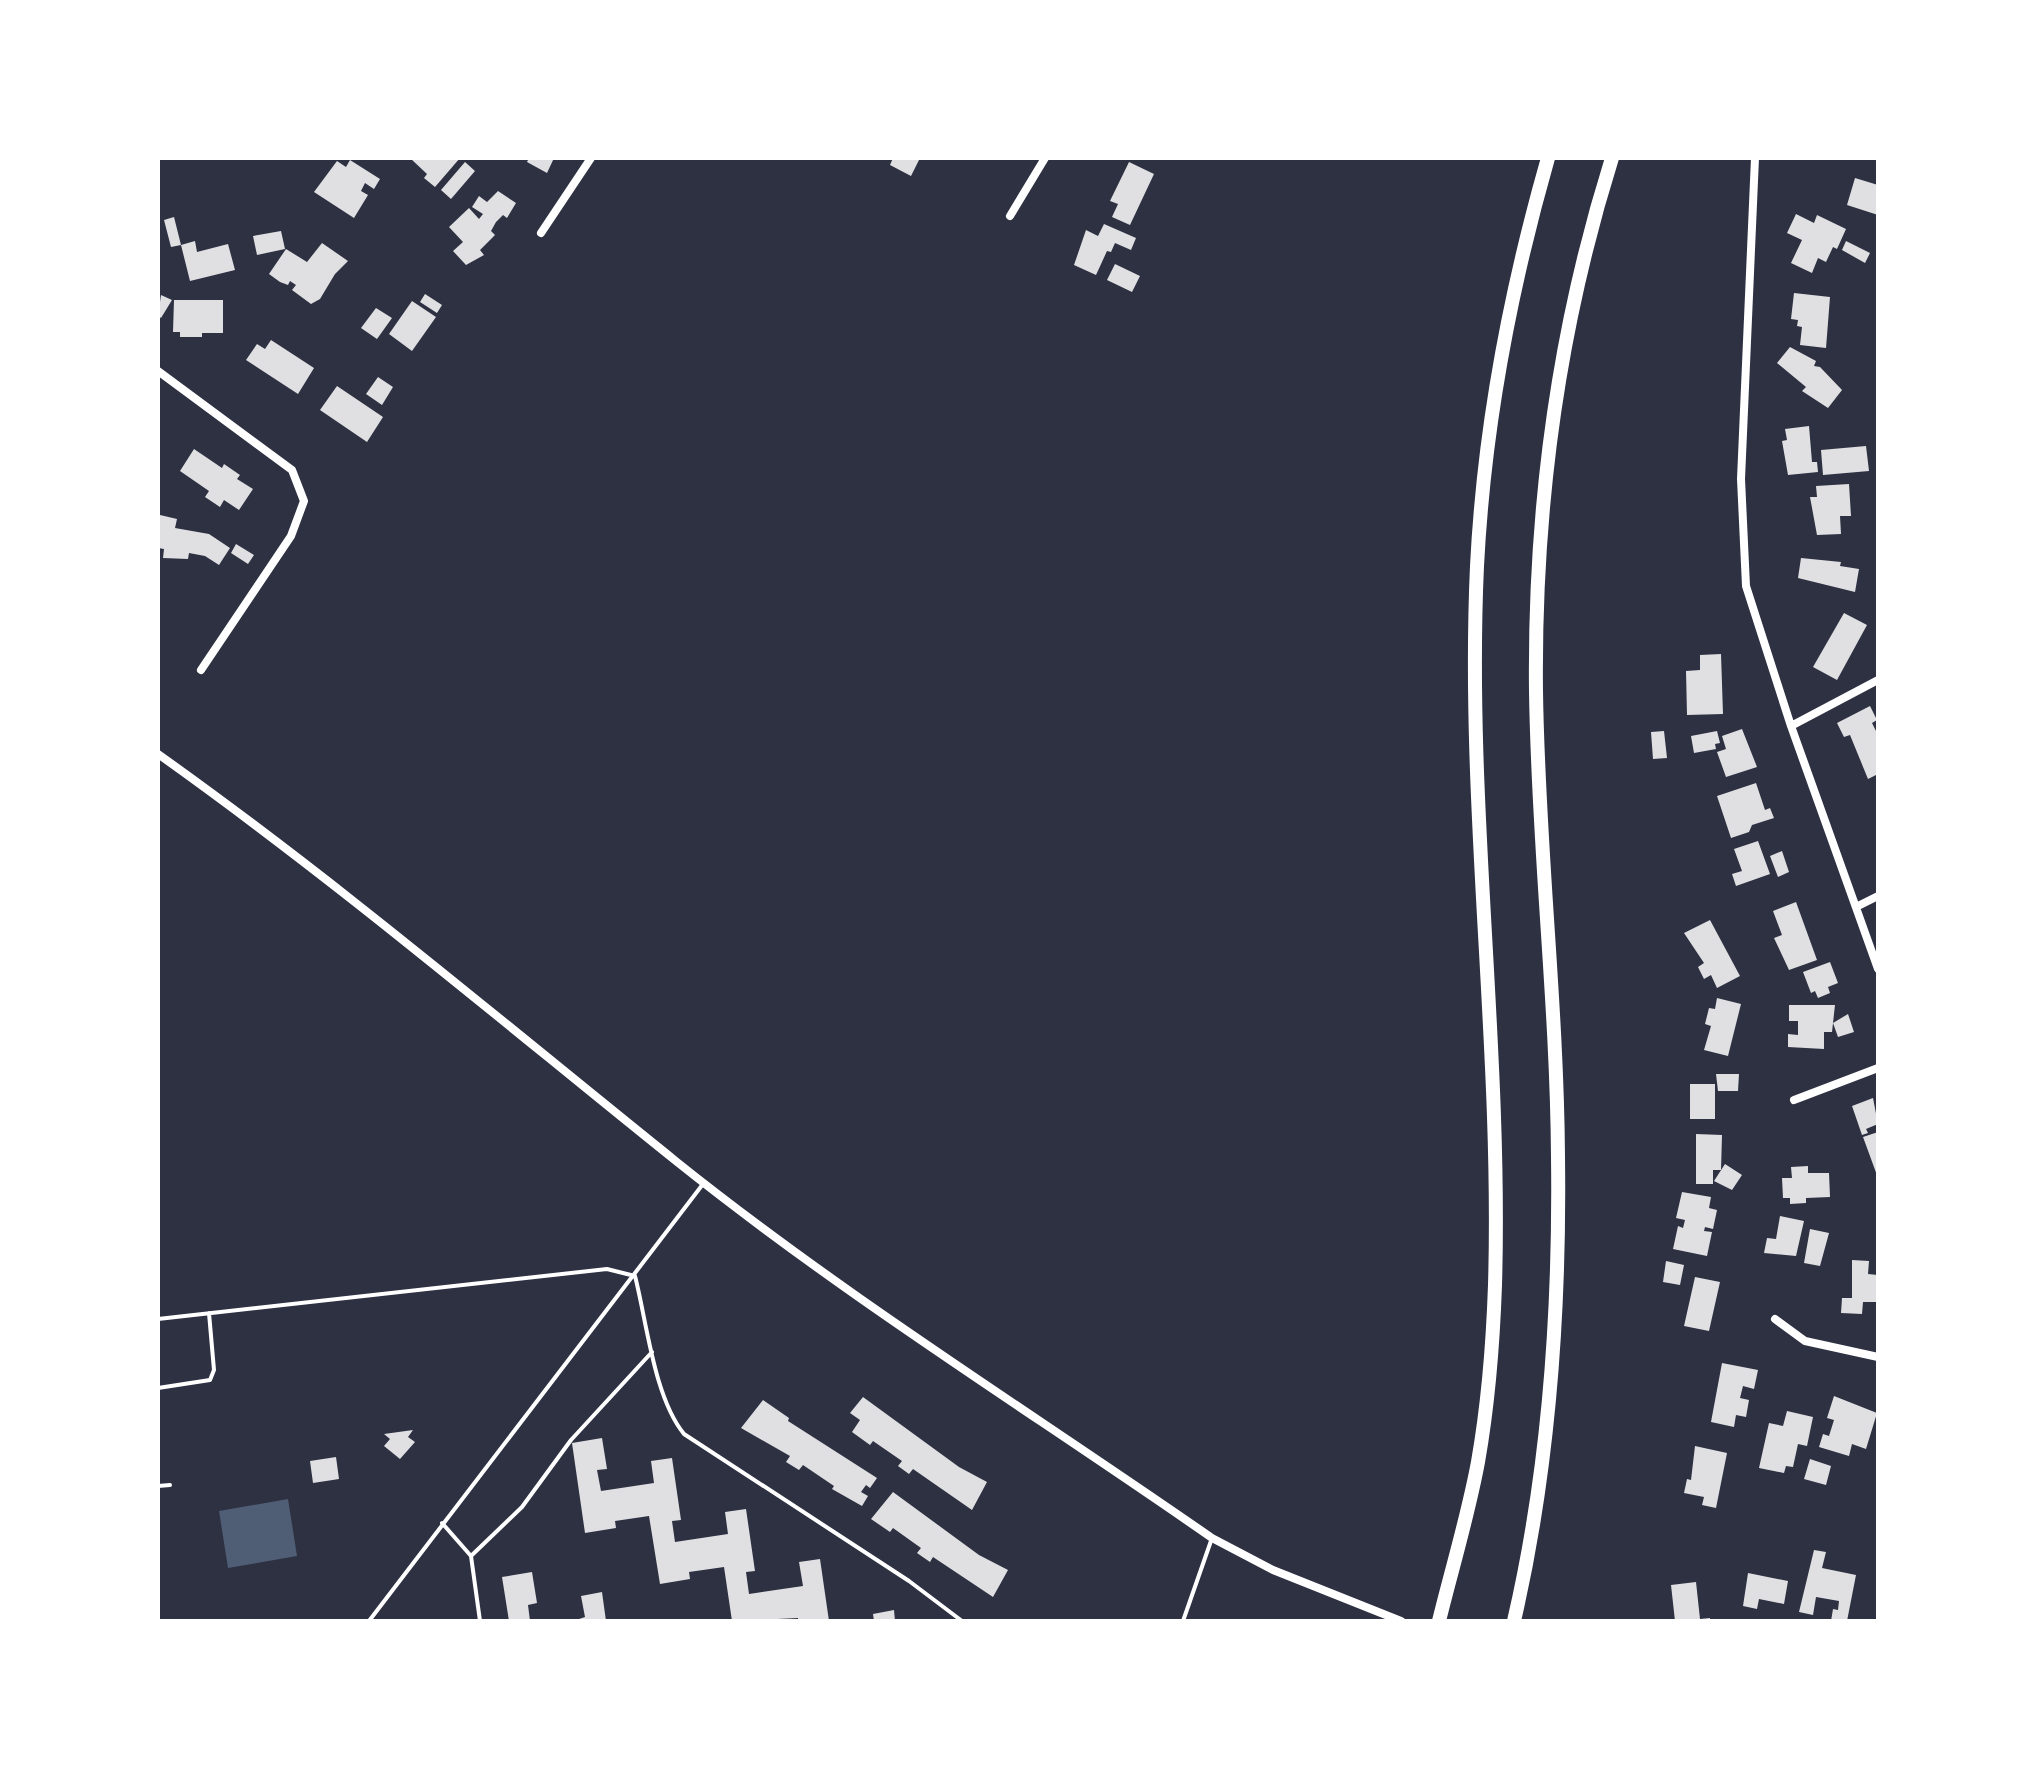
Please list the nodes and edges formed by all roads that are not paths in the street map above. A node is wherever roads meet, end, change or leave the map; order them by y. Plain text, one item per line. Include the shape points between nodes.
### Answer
1 (591, 158) edge
2 (1045, 158) edge
3 (1548, 158) edge
4 (1612, 158) edge
5 (1755, 158) edge
6 (1010, 216) dead end
7 (541, 233) dead end
8 (158, 371) edge
9 (201, 670) dead end
10 (1878, 680) edge
11 (1791, 726) junction
12 (158, 754) edge
13 (1878, 896) edge
14 (1856, 907) junction
15 (1878, 969) edge
16 (1878, 1068) edge
17 (1794, 1100) dead end
18 (704, 1182) junction
19 (635, 1276) junction
20 (209, 1313) junction
21 (158, 1319) edge
22 (1775, 1319) dead end
23 (653, 1351) junction
24 (1878, 1357) edge
25 (158, 1388) edge
26 (170, 1485) dead end
27 (158, 1486) edge
28 (442, 1523) junction
29 (1212, 1538) junction
30 (471, 1556) junction
31 (369, 1621) edge
32 (480, 1621) edge
33 (962, 1621) edge
34 (1183, 1621) edge
35 (1401, 1621) edge
36 (1439, 1621) edge
37 (1514, 1621) edge

1 - 7 street
2 - 6 street
3 - 36 highway via 1496,384 1478,553 1476,709 1495,1138 1495,1286 1478,1461
4 - 37 highway via 1562,360 1539,565 1536,688 1559,1155 1557,1309 1542,1460
5 - 11 street via 1741,479 1743,560
8 - 9 street via 292,470 304,501 291,536
10 - 11 street
11 - 14 street
12 - 18 street via 281,842
13 - 14 street
14 - 15 street
16 - 17 street
18 - 19 lane
18 - 29 street via 817,1268
19 - 20 lane via 607,1269
19 - 23 lane
19 - 28 lane
20 - 21 lane
20 - 25 lane via 214,1370 210,1380
22 - 24 street via 1805,1341
23 - 30 lane via 571,1440 522,1507
23 - 33 lane via 671,1418 684,1434
26 - 27 lane
28 - 30 lane
28 - 31 lane
29 - 34 lane
29 - 35 street via 1273,1570
30 - 32 lane

